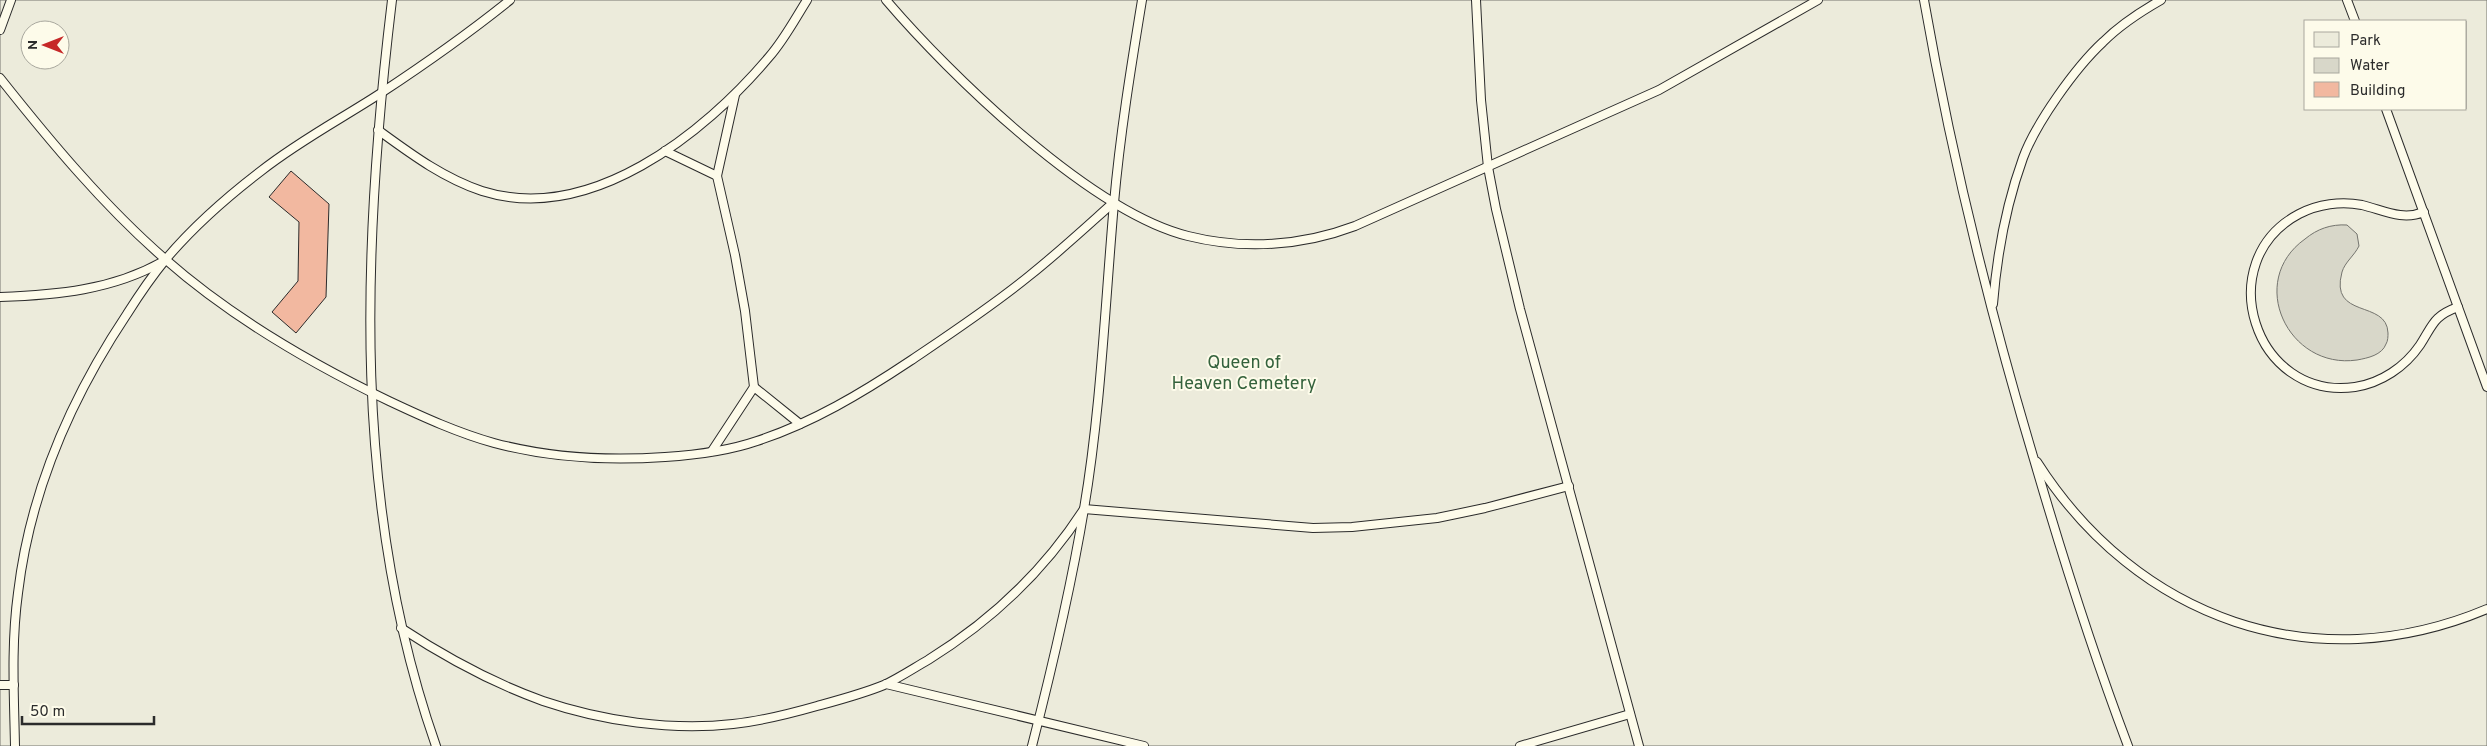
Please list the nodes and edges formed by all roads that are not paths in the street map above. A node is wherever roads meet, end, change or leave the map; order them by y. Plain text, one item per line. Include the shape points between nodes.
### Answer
1 (11, 0) edge
2 (392, 0) edge
3 (510, 0) edge
4 (807, 0) edge
5 (886, 0) edge
6 (1142, 0) edge
7 (1476, 0) edge
8 (1818, 0) edge
9 (1924, 0) edge
10 (2161, 0) edge
11 (2347, 0) edge
12 (2355, 20) edge
13 (0, 30) edge
14 (0, 78) edge
15 (381, 93) junction
16 (735, 94) junction
17 (2386, 110) edge
18 (378, 130) junction
19 (665, 151) junction
20 (1488, 167) junction
21 (716, 176) junction
22 (1114, 202) junction
23 (2424, 212) junction
24 (166, 259) junction
25 (0, 297) edge
26 (2458, 307) junction
27 (1992, 311) junction
28 (754, 387) junction
29 (2487, 387) edge
30 (371, 393) junction
31 (800, 424) junction
32 (712, 452) junction
33 (2032, 454) junction
34 (1569, 486) junction
35 (1084, 509) junction
36 (2487, 609) edge
37 (401, 628) junction
38 (886, 684) junction
39 (0, 685) edge
40 (14, 685) junction
41 (1630, 714) junction
42 (1038, 721) junction
43 (15, 746) edge
44 (436, 746) edge
45 (1032, 746) edge
46 (1144, 746) edge
47 (1520, 746) edge
48 (1639, 746) edge
49 (2128, 746) edge

1 - 13 lane
2 - 15 lane
3 - 15 lane
4 - 16 lane via 770,56
5 - 22 lane via 941,58 1023,134
6 - 22 lane
7 - 20 lane
8 - 20 lane via 1659,90
9 - 27 lane
10 - 27 lane via 2137,14 2102,43 2044,118 2024,156 2009,202 1997,258
11 - 12 lane
14 - 24 lane via 86,179
15 - 18 lane
15 - 24 lane via 261,171
16 - 19 lane via 698,129
16 - 21 lane
17 - 23 lane
18 - 19 lane via 454,180 484,192 512,197 542,198 578,192 617,178
18 - 30 lane via 371,258
19 - 21 lane
20 - 22 lane via 1335,233 1288,243 1238,243 1187,236 1162,228
20 - 34 lane via 1507,258
21 - 28 lane via 735,255
22 - 31 lane via 988,308 883,379
22 - 35 lane via 1098,401
23 - 26 lane
23 - 26 lane via 2405,216 2362,205 2330,204 2286,222 2264,246 2257,260 2250,292 2254,323 2269,352 2293,373 2322,386 2354,387 2385,377 2398,368 2420,345 2435,318
24 - 25 lane via 111,285
24 - 30 lane via 290,350
24 - 40 lane via 89,375 50,463 35,507 18,591
26 - 29 lane
27 - 33 lane
28 - 31 lane
28 - 32 lane
30 - 32 lane via 460,432 535,452 610,460
30 - 37 lane via 382,520
31 - 32 lane via 754,442
33 - 36 lane via 2058,495 2159,588 2189,605 2240,624 2314,638 2386,638 2421,632
33 - 49 lane via 2068,576
34 - 35 lane via 1437,518 1352,527 1313,528
34 - 41 lane
35 - 38 lane via 1041,568 1011,597 949,647
35 - 42 lane
37 - 38 lane via 432,649 544,701 662,725 709,726 763,720 863,694
37 - 44 lane via 412,674
38 - 42 lane
39 - 40 lane
40 - 43 lane
41 - 47 lane
41 - 48 lane
42 - 45 lane
42 - 46 lane

